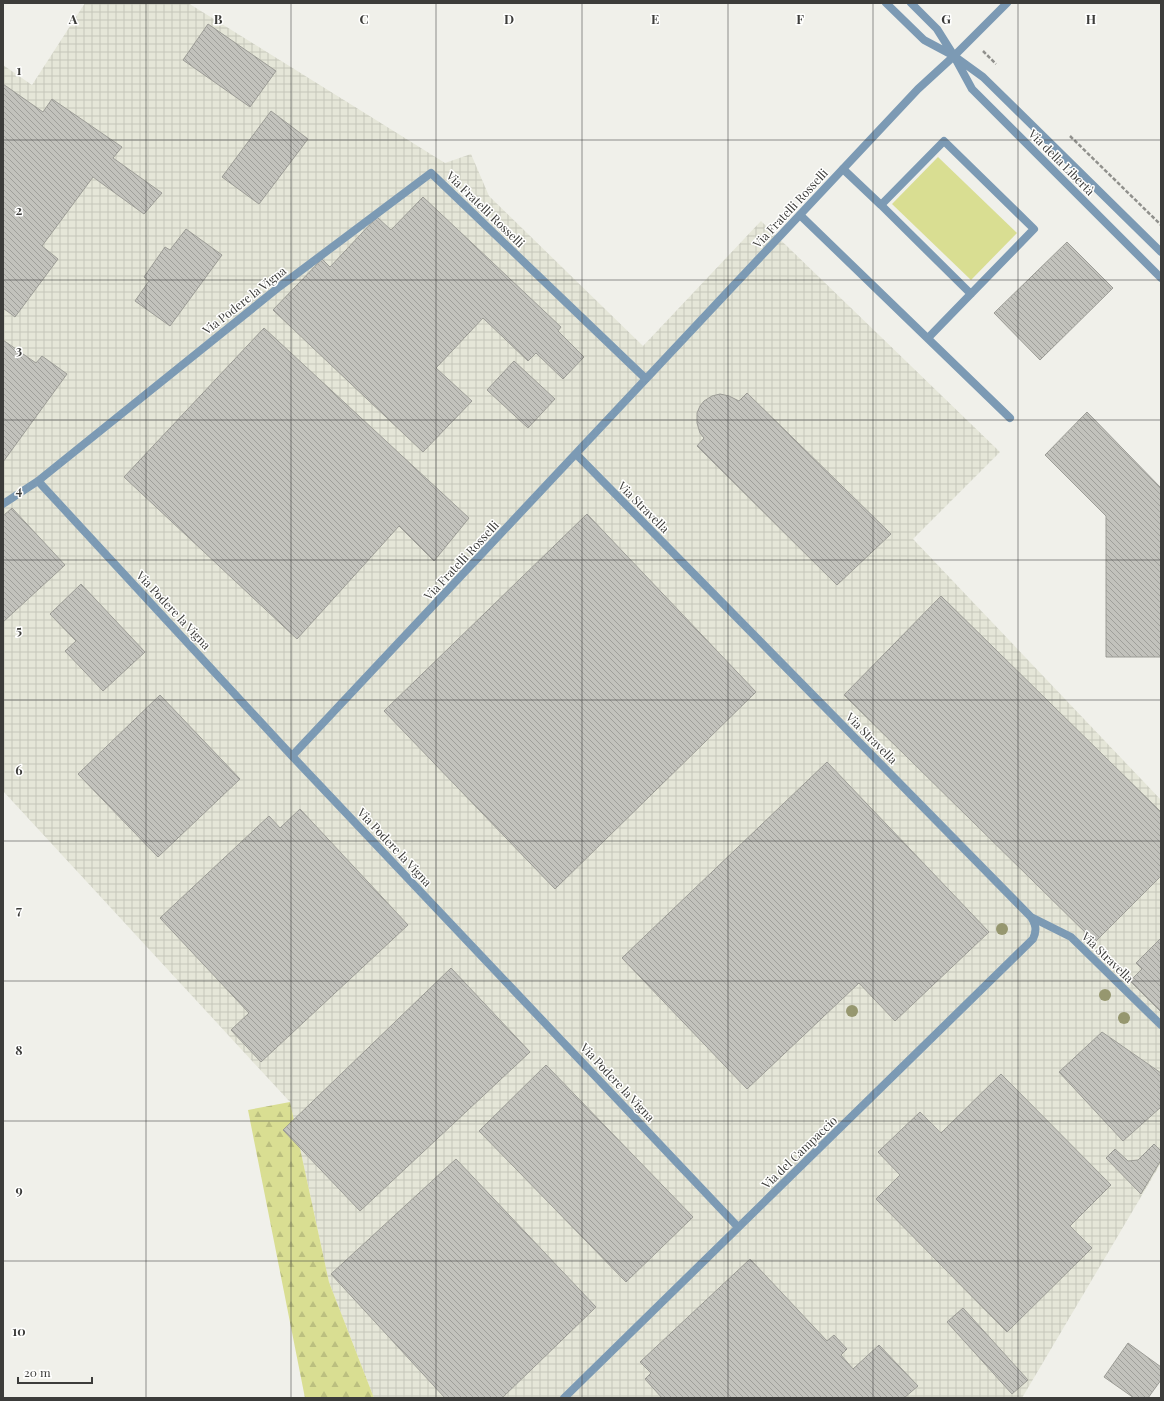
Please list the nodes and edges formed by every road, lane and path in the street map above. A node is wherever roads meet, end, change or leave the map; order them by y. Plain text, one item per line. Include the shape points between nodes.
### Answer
1 (886, 3) edge
2 (911, 3) edge
3 (1007, 3) edge
4 (954, 56) junction
5 (843, 169) junction
6 (431, 173) joint
7 (881, 205) junction
8 (800, 215) junction
9 (1161, 252) edge
10 (1161, 278) edge
11 (971, 294) junction
12 (928, 338) junction
13 (646, 379) junction
14 (1010, 418) dead end
15 (576, 454) junction
16 (38, 480) junction
17 (3, 504) edge
18 (292, 756) junction
19 (1031, 916) junction
20 (1161, 1025) edge
21 (738, 1227) junction
22 (564, 1398) edge

1 - 4 street, Via della Libertà via 924,40
2 - 4 street, Via della Libertà via 937,29
3 - 4 street, Via Fratelli Rosselli
4 - 5 street, Via Fratelli Rosselli via 918,89
4 - 9 street, Via della Libertà via 984,77
4 - 10 street, Via della Libertà via 972,89
5 - 7 street
5 - 8 street, Via Fratelli Rosselli
6 - 13 street, Via Fratelli Rosselli
6 - 16 street, Via Podere la Vigna via 279,288
7 - 11 street
7 - 11 street via 944,141 1034,229
8 - 12 street
8 - 13 street, Via Fratelli Rosselli
11 - 12 street
12 - 14 street
13 - 15 street, Via Fratelli Rosselli
15 - 18 street, Via Fratelli Rosselli
15 - 19 street, Via Stravella
16 - 17 street, Via Podere la Vigna
16 - 18 street, Via Podere la Vigna
18 - 21 street, Via Podere la Vigna
19 - 20 street, Via Stravella via 1071,937
19 - 21 street, Via del Campaccio via 1036,931 1033,939
21 - 22 street, Via del Campaccio

